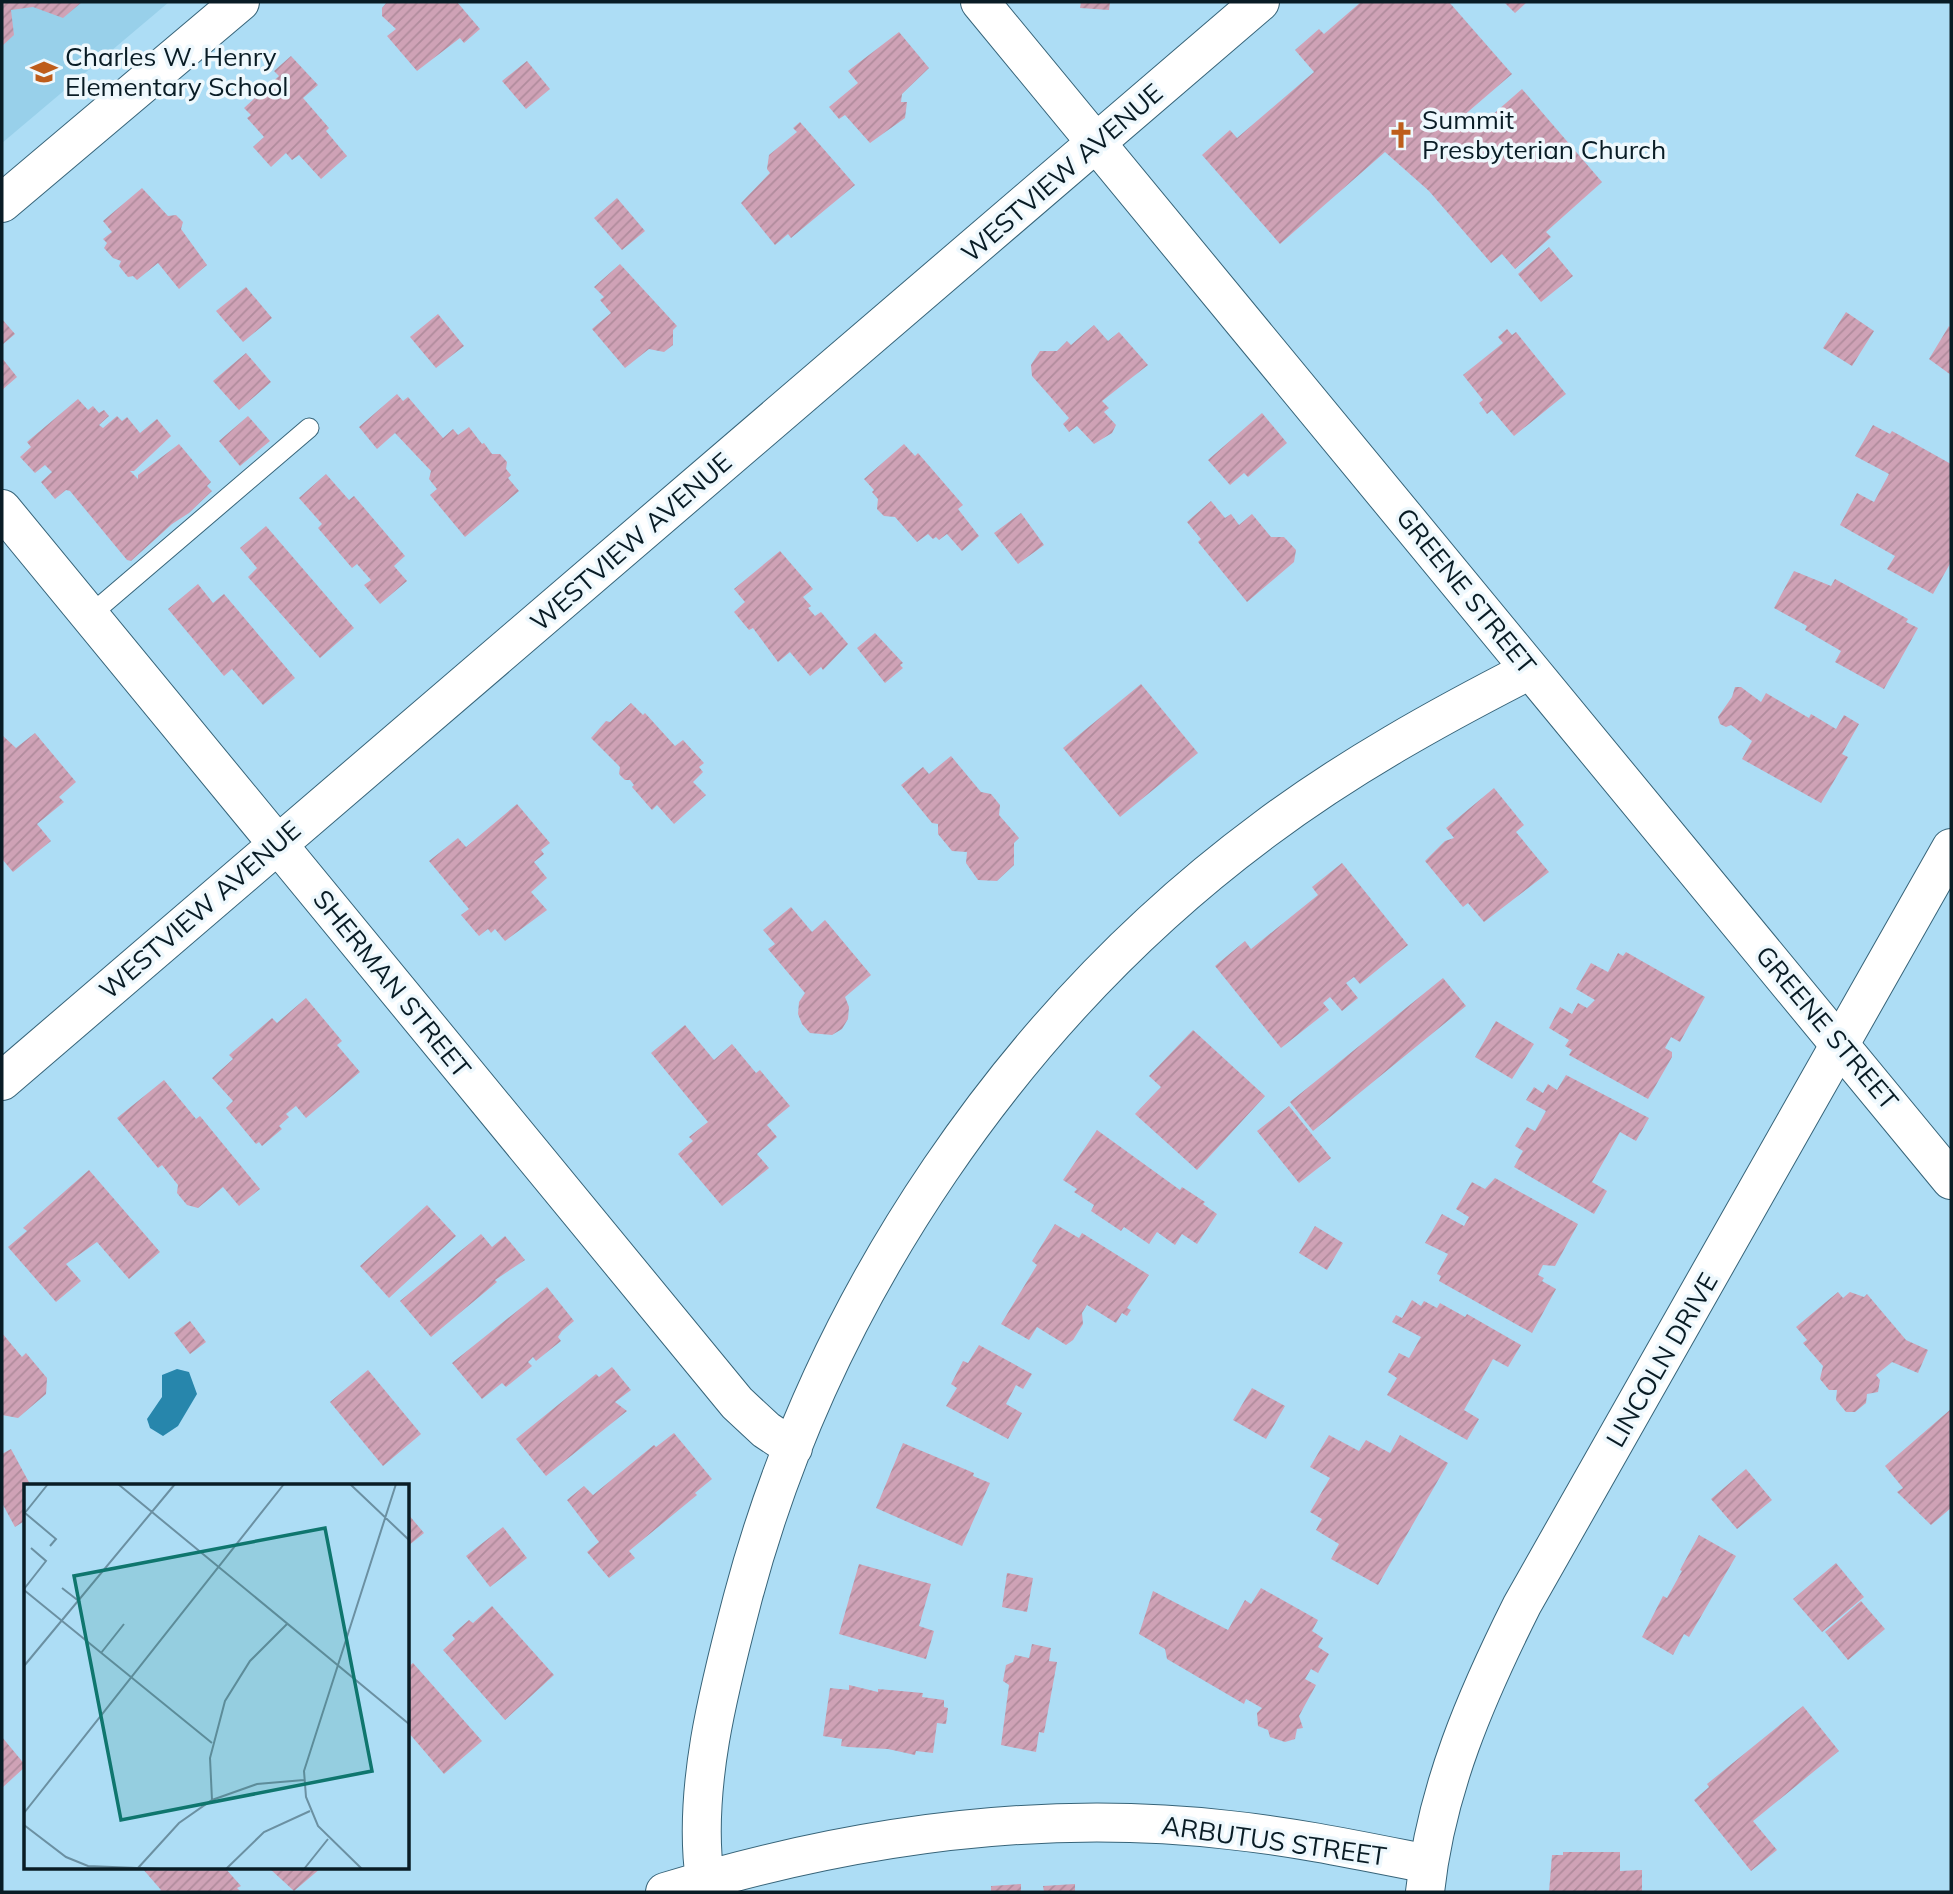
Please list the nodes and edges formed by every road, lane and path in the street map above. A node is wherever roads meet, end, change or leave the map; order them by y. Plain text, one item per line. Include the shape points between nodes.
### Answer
1 (240, 2) edge
2 (980, 2) edge
3 (1260, 2) edge
4 (1097, 143) junction
5 (3, 200) edge
6 (309, 428) dead end
7 (2, 509) edge
8 (89, 616) junction
9 (1530, 670) junction
10 (277, 845) junction
11 (1951, 848) edge
12 (1841, 1045) junction
13 (2, 1081) edge
14 (1951, 1180) edge
15 (793, 1448) junction
16 (1426, 1878) edge
17 (705, 1880) junction
18 (665, 1892) edge

1 - 5 street
2 - 4 street, GREENE STREET
3 - 4 street, WESTVIEW AVENUE
4 - 9 street, GREENE STREET
4 - 10 street, WESTVIEW AVENUE
6 - 8 lane
7 - 8 street, SHERMAN STREET
8 - 10 street, SHERMAN STREET
9 - 12 street, GREENE STREET
9 - 15 street via 1416,729 1264,830 1133,940 1068,1007 1003,1081 911,1217 820,1384
10 - 13 street, WESTVIEW AVENUE
10 - 15 street, SHERMAN STREET via 737,1403
11 - 12 street, LINCOLN DRIVE
12 - 14 street, GREENE STREET
12 - 16 street, LINCOLN DRIVE via 1499,1651 1461,1737 1443,1794
15 - 17 street via 754,1558 716,1714 701,1832
16 - 17 street, ARBUTUS STREET via 1302,1840 1229,1830 1072,1822 917,1834 785,1858
17 - 18 street, ARBUTUS STREET

